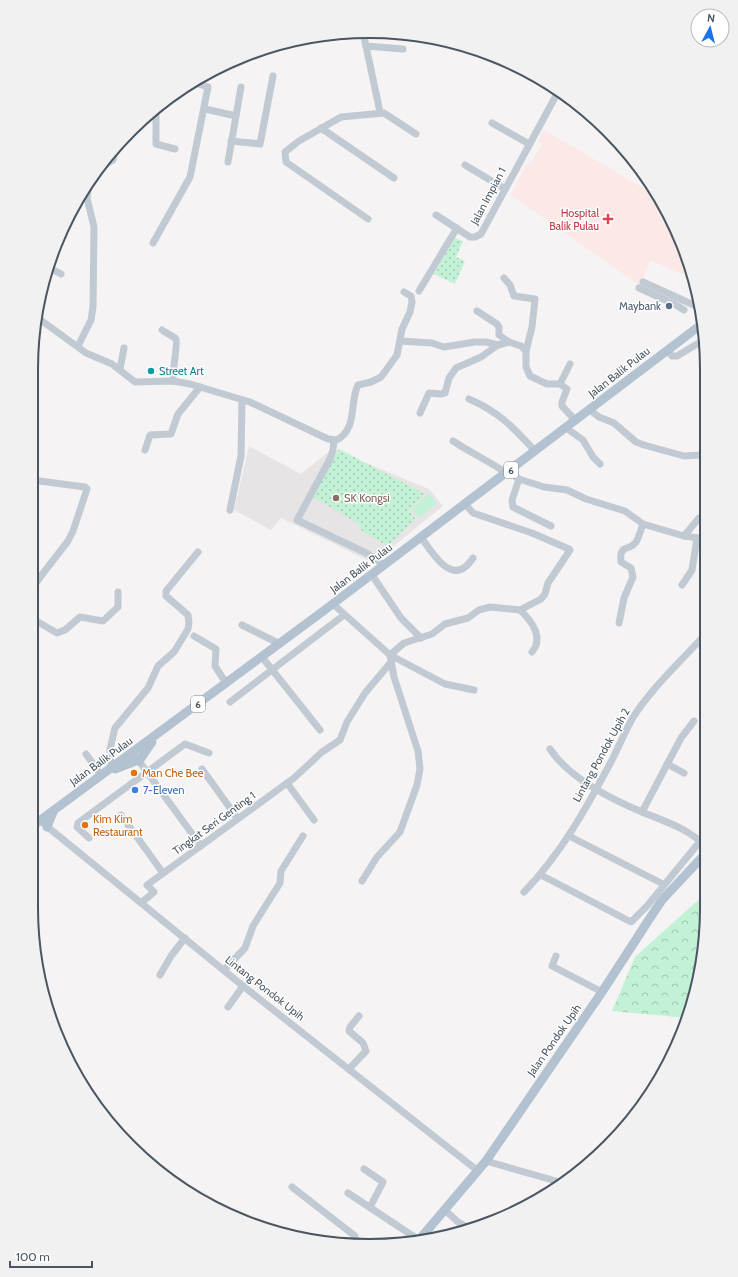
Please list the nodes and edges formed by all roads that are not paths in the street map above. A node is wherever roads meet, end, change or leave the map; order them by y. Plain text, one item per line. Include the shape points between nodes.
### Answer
1 (364, 38) edge
2 (366, 46) junction
3 (403, 50) dead end
4 (273, 76) dead end
5 (201, 84) edge
6 (241, 87) dead end
7 (556, 96) edge
8 (204, 109) junction
9 (380, 112) junction
10 (156, 116) edge
11 (236, 116) junction
12 (492, 123) dead end
13 (321, 128) junction
14 (416, 134) dead end
15 (231, 141) junction
16 (530, 144) junction
17 (175, 149) dead end
18 (228, 162) dead end
19 (465, 165) dead end
20 (394, 178) dead end
21 (505, 189) junction
22 (87, 195) edge
23 (436, 215) dead end
24 (368, 219) dead end
25 (457, 228) junction
26 (153, 243) dead end
27 (54, 270) edge
28 (61, 274) dead end
29 (504, 278) dead end
30 (419, 291) dead end
31 (404, 292) dead end
32 (694, 306) edge
33 (684, 310) dead end
34 (477, 311) dead end
35 (42, 321) edge
36 (697, 328) edge
37 (162, 330) dead end
38 (400, 341) junction
39 (509, 342) junction
40 (697, 344) dead end
41 (498, 345) junction
42 (78, 346) junction
43 (124, 348) dead end
44 (526, 350) junction
45 (667, 350) junction
46 (570, 364) dead end
47 (120, 369) junction
48 (172, 382) junction
49 (560, 384) junction
50 (200, 387) junction
51 (469, 399) dead end
52 (242, 400) junction
53 (590, 410) junction
54 (420, 412) dead end
55 (576, 421) junction
56 (566, 428) junction
57 (334, 440) junction
58 (453, 441) dead end
59 (145, 450) dead end
60 (535, 451) junction
61 (700, 455) edge
62 (600, 464) dead end
63 (508, 472) junction
64 (519, 479) junction
65 (38, 481) edge
66 (465, 504) junction
67 (230, 510) dead end
68 (700, 518) edge
69 (643, 524) junction
70 (552, 526) dead end
71 (684, 536) junction
72 (421, 537) junction
73 (696, 538) junction
74 (700, 538) edge
75 (198, 552) dead end
76 (473, 558) dead end
77 (384, 565) junction
78 (372, 574) junction
79 (38, 580) edge
80 (682, 585) dead end
81 (118, 592) dead end
82 (332, 604) junction
83 (520, 610) junction
84 (344, 615) junction
85 (38, 622) edge
86 (619, 623) dead end
87 (242, 625) dead end
88 (194, 636) dead end
89 (421, 638) junction
90 (700, 640) edge
91 (280, 644) junction
92 (532, 652) dead end
93 (262, 657) junction
94 (391, 659) junction
95 (272, 670) junction
96 (226, 683) junction
97 (474, 690) dead end
98 (230, 702) dead end
99 (694, 721) dead end
100 (320, 730) dead end
101 (550, 749) dead end
102 (209, 752) dead end
103 (86, 754) dead end
104 (136, 758) junction
105 (667, 764) junction
106 (202, 769) dead end
107 (106, 772) junction
108 (147, 772) junction
109 (684, 773) dead end
110 (287, 783) junction
111 (596, 789) junction
112 (54, 811) junction
113 (642, 812) junction
114 (121, 815) dead end
115 (238, 819) junction
116 (314, 820) dead end
117 (40, 821) joint
118 (47, 827) junction
119 (303, 836) dead end
120 (569, 836) junction
121 (89, 838) dead end
122 (700, 841) joint
123 (200, 846) junction
124 (700, 859) edge
125 (163, 874) junction
126 (541, 875) junction
127 (362, 881) dead end
128 (663, 884) junction
129 (524, 892) dead end
130 (141, 903) junction
131 (185, 938) junction
132 (556, 956) dead end
133 (224, 970) junction
134 (160, 975) dead end
135 (243, 986) junction
136 (602, 992) junction
137 (228, 1007) dead end
138 (359, 1016) dead end
139 (349, 1069) junction
140 (486, 1161) junction
141 (364, 1169) dead end
142 (478, 1171) junction
143 (556, 1181) edge
144 (292, 1187) dead end
145 (348, 1193) dead end
146 (370, 1207) junction
147 (446, 1211) junction
148 (464, 1225) edge
149 (424, 1234) edge
150 (413, 1236) edge
151 (355, 1238) edge

1 - 2 street
2 - 3 street
2 - 9 street
4 - 15 street via 260,144
5 - 8 street via 208,85
6 - 11 street
7 - 16 street, Jalan Impian 1
8 - 11 street
8 - 26 street via 190,177
9 - 13 street via 341,117
9 - 14 street
10 - 17 street via 156,144
11 - 15 street
12 - 16 street
13 - 20 street
13 - 24 street via 286,150 286,162
15 - 18 street
16 - 21 street, Jalan Impian 1
19 - 21 street
21 - 25 street, Jalan Impian 1 via 481,234 470,237
22 - 42 street via 94,227 93,307 91,320
23 - 25 street, Jalan Impian 1
25 - 30 street
27 - 28 street
29 - 44 street via 514,296 535,299
31 - 38 street via 411,296 412,302
32 - 33 street via 641,285
34 - 39 street via 497,324 500,327 499,335
35 - 42 street
36 - 45 main road, Jalan Balik Pulau / 6
37 - 48 street via 178,343
38 - 41 street via 432,343 444,347 480,341
38 - 57 street via 397,355 381,377 358,385 354,393 350,424 340,438
39 - 41 street
39 - 44 street
40 - 45 street via 677,356 672,356
41 - 54 street via 481,357 456,368 444,393 428,393
42 - 47 street via 91,356
43 - 47 street
44 - 49 street via 526,367 530,376 547,384
45 - 53 main road, Jalan Balik Pulau / 6
46 - 49 street
47 - 48 street via 139,382
48 - 50 street
49 - 55 street via 567,389 562,406
50 - 52 street
50 - 59 street via 178,414 170,434 150,435
51 - 60 street via 495,412
52 - 57 street
52 - 67 street via 241,456
53 - 55 main road, Jalan Balik Pulau / 6
53 - 61 street via 599,418 614,423 636,442 684,456
55 - 56 main road, Jalan Balik Pulau / 6
56 - 60 main road, Jalan Balik Pulau / 6
56 - 62 street via 586,442 593,457
57 - 77 street via 330,459 297,520 366,553
58 - 63 street
60 - 63 main road, Jalan Balik Pulau / 6
63 - 64 street
63 - 66 main road, Jalan Balik Pulau / 6
64 - 69 street via 544,487 567,490 586,499 619,508
64 - 70 street via 512,500 513,507
65 - 79 street via 87,489 68,541
66 - 72 main road, Jalan Balik Pulau / 6
66 - 83 street via 473,513 569,548 569,554 551,578 542,597
68 - 71 street
69 - 71 street
69 - 86 street via 636,542 621,552 621,562 631,568 633,574 624,598
71 - 73 street
72 - 76 street via 439,561 451,570 465,568
72 - 77 main road, Jalan Balik Pulau / 6
73 - 74 street
73 - 80 street via 692,570
75 - 107 street via 166,591 166,596 188,615 188,629 174,652 158,666 150,684 113,732
77 - 78 main road, Jalan Balik Pulau / 6
78 - 82 main road, Jalan Balik Pulau / 6
78 - 89 street via 401,618
81 - 85 street via 118,606 103,620 80,617 65,630 57,633
82 - 84 street
82 - 91 main road, Jalan Balik Pulau / 6
83 - 89 street, Tingkat Seri Genting 1 via 485,608 468,618 450,622
83 - 92 street via 533,625 538,638
84 - 94 street
84 - 95 street
87 - 91 street
88 - 96 street via 216,649 216,666
89 - 94 street, Tingkat Seri Genting 1 via 404,643
90 - 111 street, Lintang Pondok Upih 2 via 638,711
91 - 93 main road, Jalan Balik Pulau / 6
93 - 95 street
93 - 96 main road, Jalan Balik Pulau / 6
94 - 97 street via 445,684
94 - 110 street, Tingkat Seri Genting 1 via 365,693 347,722 340,740 322,752
94 - 127 street via 394,677 418,751 420,769 400,832 378,857
95 - 98 street
95 - 100 street
96 - 104 main road, Jalan Balik Pulau / 6 via 160,732
99 - 105 street
101 - 111 street via 564,766
102 - 108 street via 185,744
103 - 107 street
104 - 107 main road, Jalan Balik Pulau
104 - 108 street
105 - 109 street
105 - 113 street
106 - 115 street
107 - 112 main road, Jalan Balik Pulau
108 - 121 street via 78,823 77,827
108 - 123 street
110 - 115 street, Tingkat Seri Genting 1
110 - 116 street
111 - 113 street
111 - 120 street, Lintang Pondok Upih 2
112 - 117 main road, Jalan Balik Pulau
112 - 118 main road
113 - 122 street via 675,824
114 - 125 street
115 - 123 street, Tingkat Seri Genting 1
117 - 118 street, Lintang Pondok Upih
118 - 130 street, Lintang Pondok Upih
119 - 133 street via 281,871 280,883 253,926 245,948
120 - 126 street, Lintang Pondok Upih 2
120 - 128 street
122 - 128 street
123 - 125 street, Tingkat Seri Genting 1
124 - 136 main road, Jalan Pondok Upih via 662,900
125 - 130 street, Tingkat Seri Genting 1 via 147,885 154,892
126 - 128 street via 628,921 636,918
126 - 129 street, Lintang Pondok Upih 2
130 - 131 street, Lintang Pondok Upih
131 - 133 street, Lintang Pondok Upih
131 - 134 street
132 - 136 street via 552,966
133 - 135 street, Lintang Pondok Upih
135 - 137 street
135 - 139 street, Lintang Pondok Upih
136 - 140 main road, Jalan Pondok Upih
138 - 139 street via 349,1031 363,1043 366,1051
139 - 142 street, Lintang Pondok Upih
140 - 142 main road, Jalan Pondok Upih
140 - 143 street
141 - 146 street via 383,1182
142 - 147 main road, Jalan Pondok Upih
144 - 151 street
145 - 146 street
146 - 150 street
147 - 148 street
147 - 149 main road, Jalan Pondok Upih

